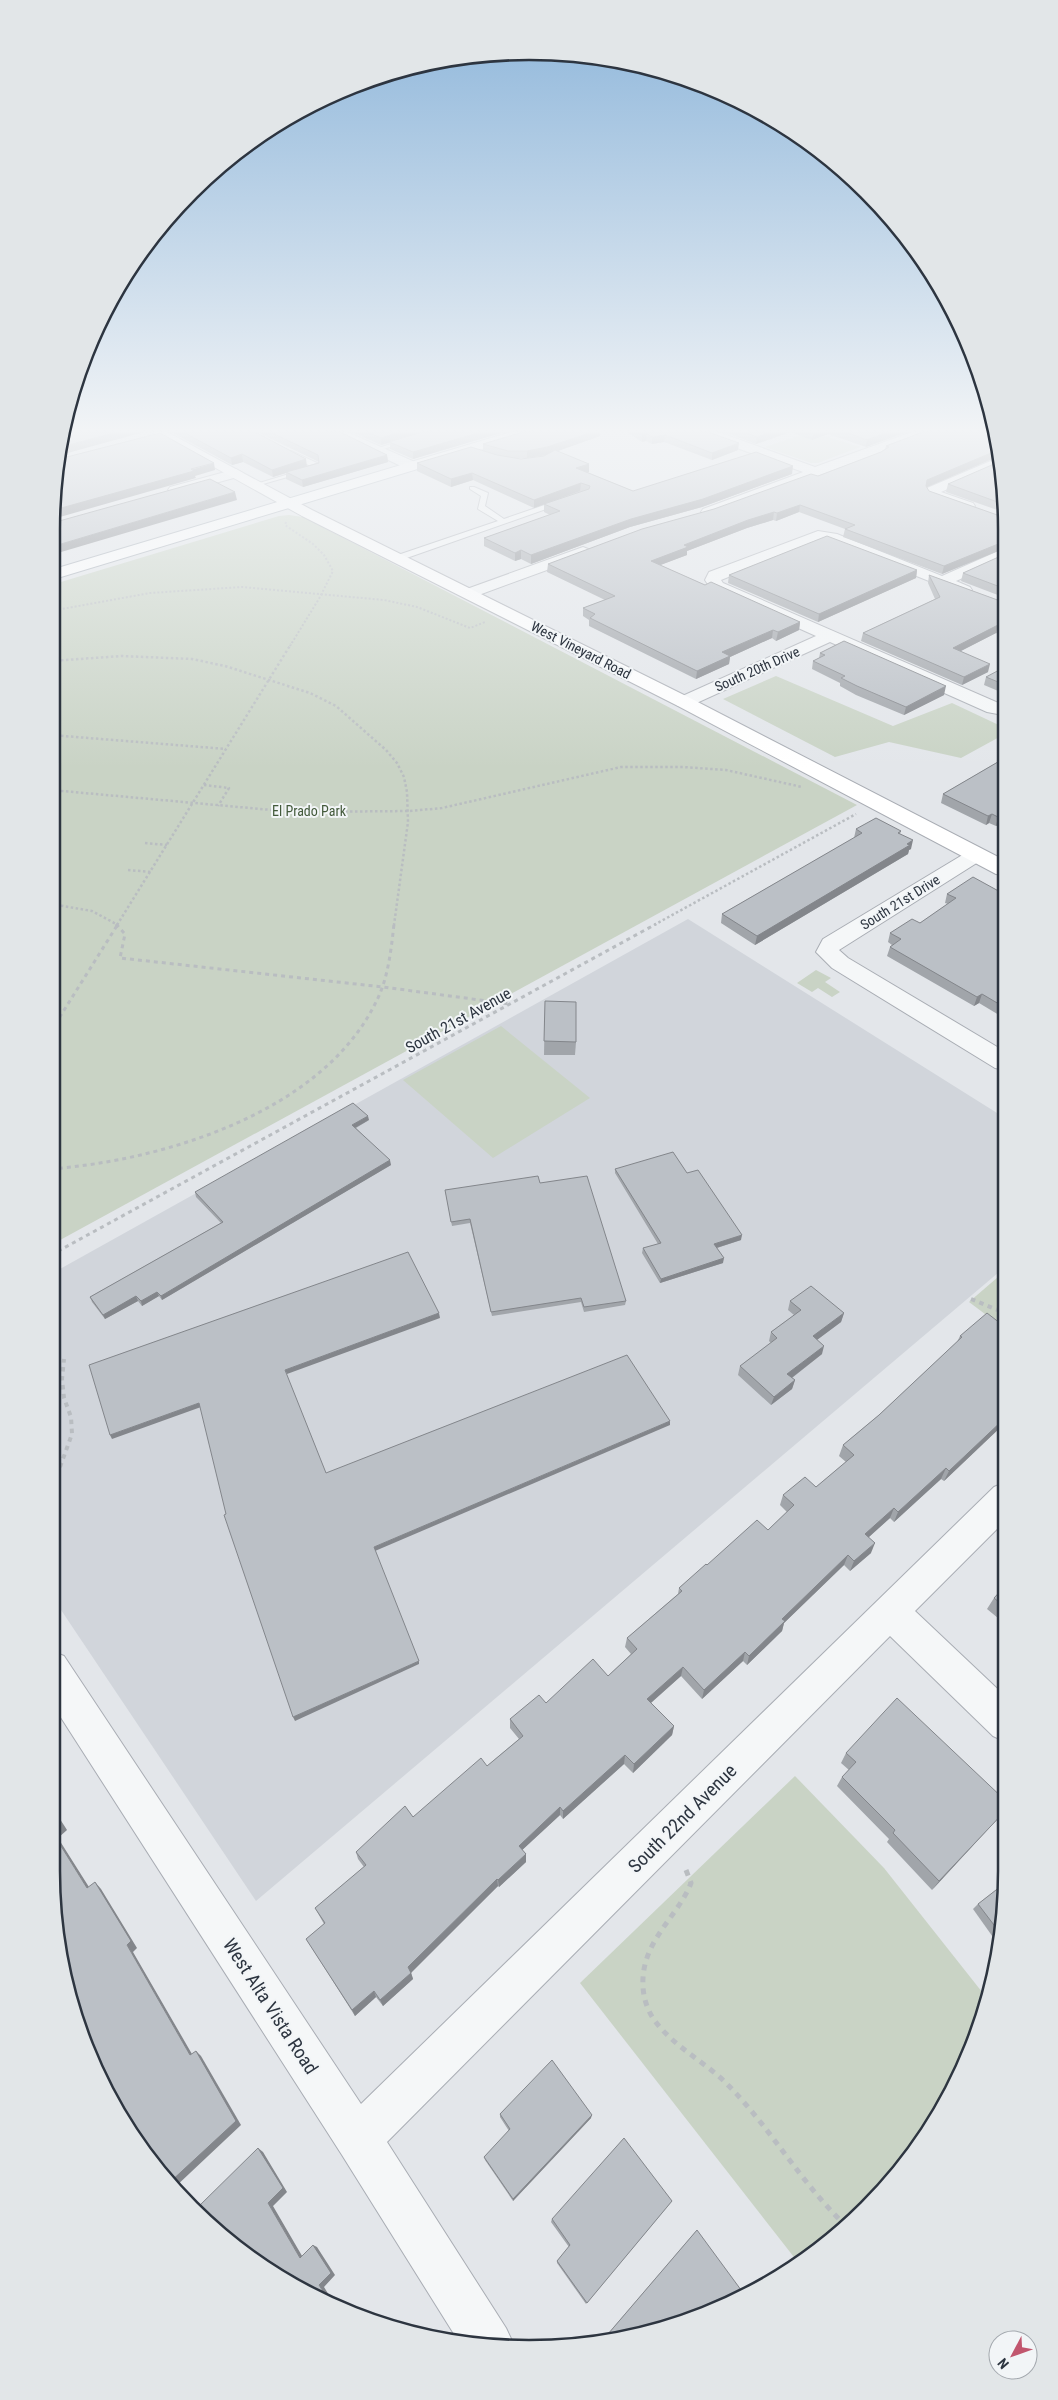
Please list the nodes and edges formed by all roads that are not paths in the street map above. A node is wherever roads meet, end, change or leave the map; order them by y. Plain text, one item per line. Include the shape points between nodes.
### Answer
1 (153, 544) edge
2 (370, 544) edge
3 (438, 544) edge
4 (795, 544) edge
5 (850, 544) edge
6 (600, 545) edge
7 (998, 556) edge
8 (398, 558) junction
9 (60, 572) edge
10 (943, 581) junction
11 (470, 593) junction
12 (979, 596) edge
13 (830, 636) junction
14 (684, 702) junction
15 (998, 709) edge
16 (994, 862) edge
17 (998, 1058) edge
18 (998, 1505) edge
19 (890, 1611) junction
20 (60, 1683) edge
21 (998, 1714) edge
22 (358, 2139) junction
23 (484, 2338) edge

1 - 9 street
2 - 8 street, West Vineyard Road
3 - 8 lane
4 - 13 street via 715,575 713,580 717,586
5 - 10 street
6 - 11 street
7 - 10 street
8 - 11 street, West Vineyard Road
10 - 12 street
11 - 14 street, West Vineyard Road
13 - 14 street, South 20th Drive
13 - 15 street
14 - 16 street, West Vineyard Road via 876,804
16 - 17 street, South 21st Drive via 831,944 827,952
18 - 19 street, South 22nd Avenue
19 - 21 street
19 - 22 street, South 22nd Avenue
20 - 22 street, West Alta Vista Road
22 - 23 street, West Alta Vista Road

